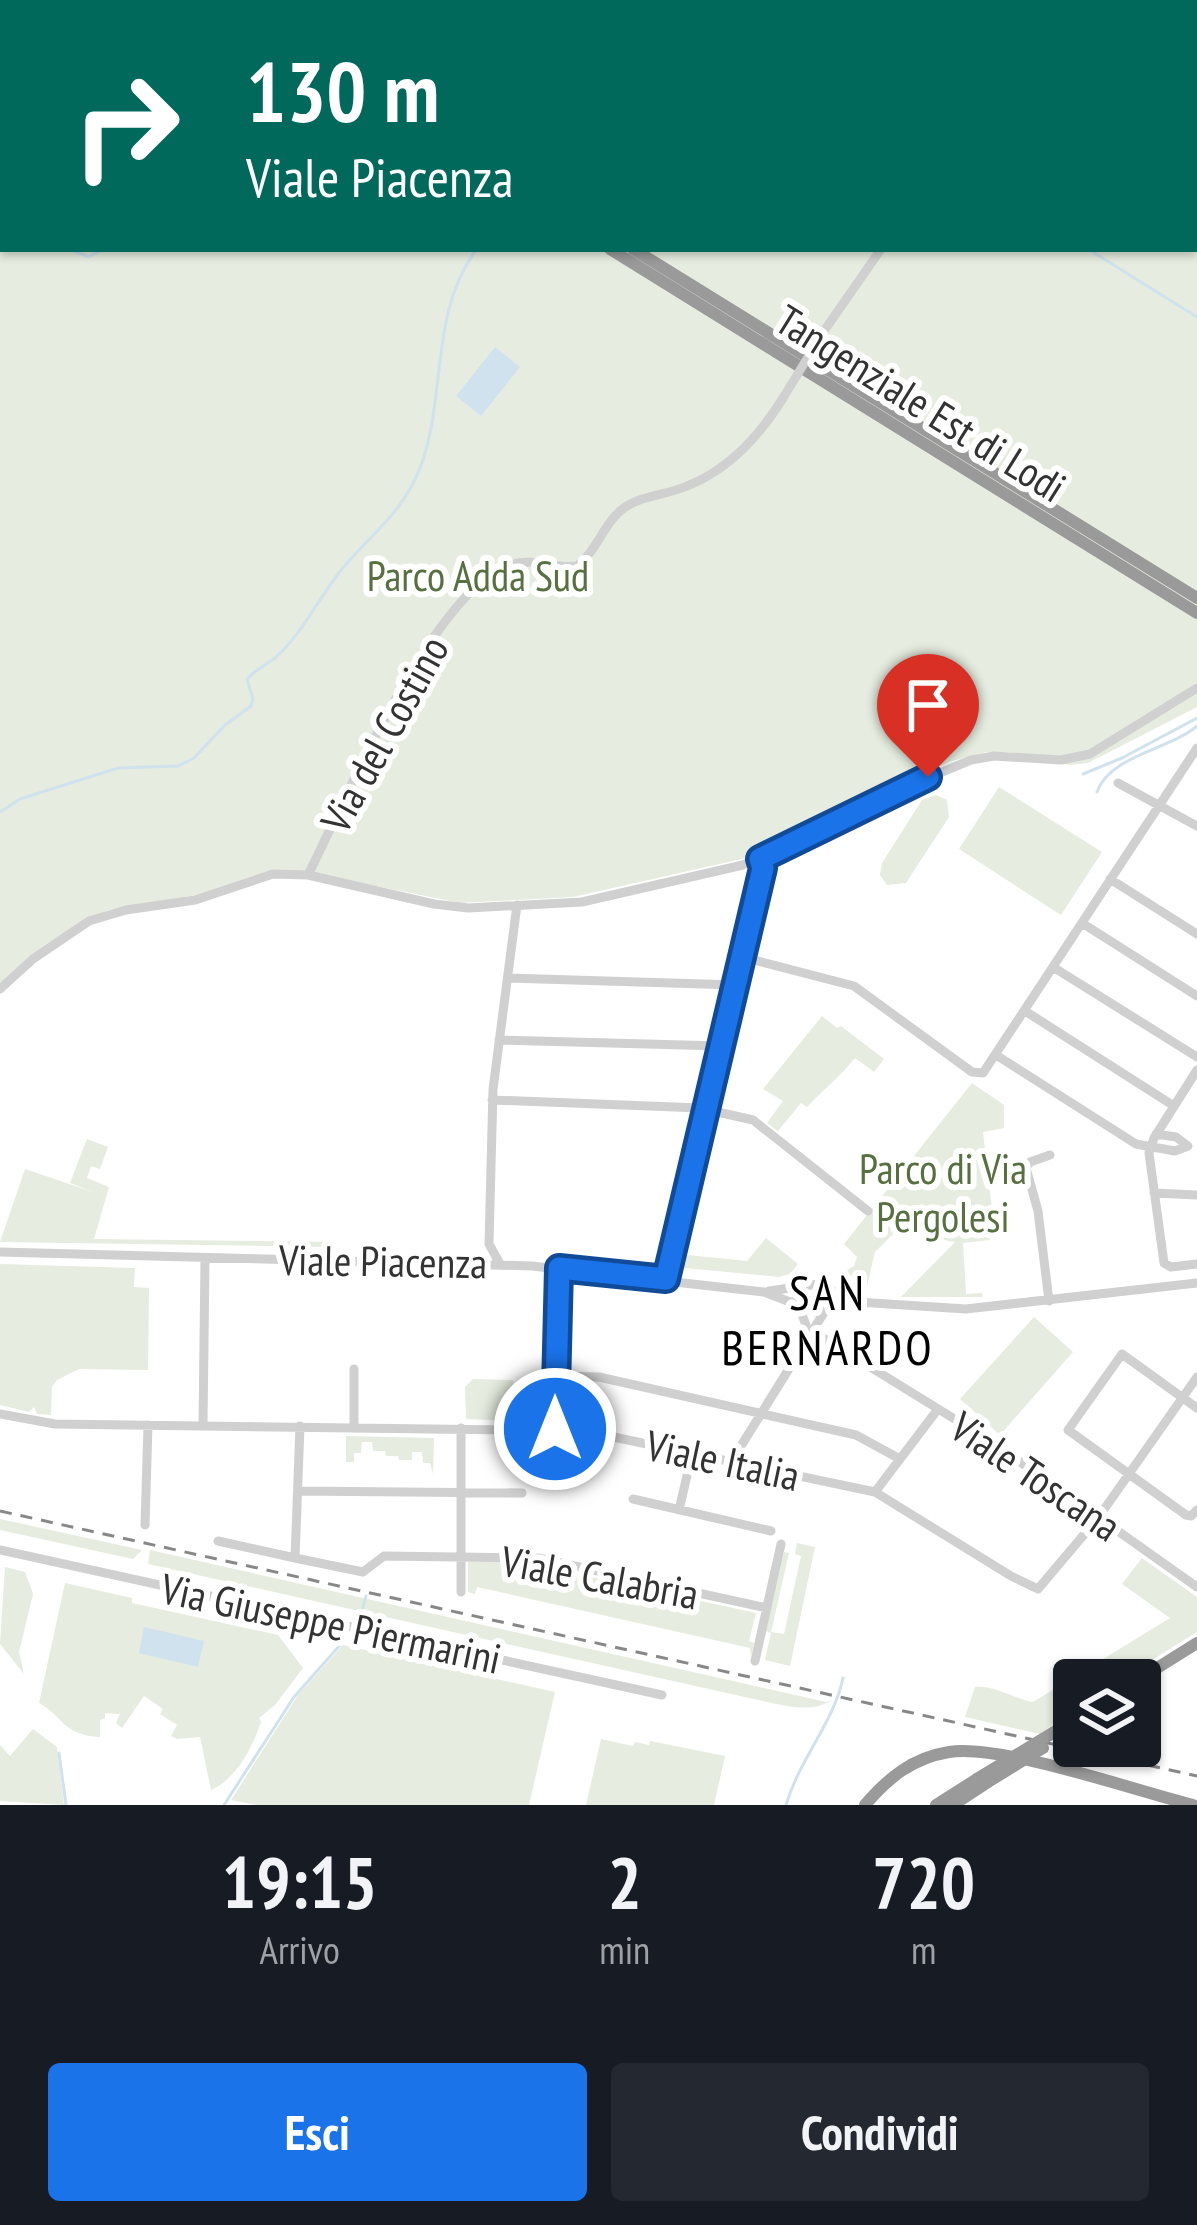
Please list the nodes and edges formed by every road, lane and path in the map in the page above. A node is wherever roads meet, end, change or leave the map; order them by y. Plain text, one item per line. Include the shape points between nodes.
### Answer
1 (616, 252) edge
2 (636, 252) edge
3 (879, 252) edge
4 (687, 290) junction
5 (1197, 598) edge
6 (1197, 613) edge
7 (1197, 688) edge
8 (1197, 748) edge
9 (1118, 783) dead end
10 (1160, 804) junction
11 (1197, 826) edge
12 (760, 859) junction
13 (308, 875) junction
14 (1110, 879) junction
15 (517, 905) junction
16 (1082, 923) junction
17 (1197, 934) edge
18 (742, 957) junction
19 (1054, 967) junction
20 (508, 978) junction
21 (736, 985) junction
22 (0, 989) edge
23 (1197, 996) edge
24 (1025, 1011) junction
25 (499, 1040) junction
26 (722, 1046) junction
27 (997, 1055) junction
28 (1197, 1057) edge
29 (1197, 1070) edge
30 (493, 1100) junction
31 (1174, 1106) junction
32 (706, 1108) junction
33 (1156, 1134) junction
34 (1150, 1148) junction
35 (1050, 1155) dead end
36 (1154, 1193) junction
37 (1197, 1195) edge
38 (868, 1211) dead end
39 (488, 1244) junction
40 (0, 1252) edge
41 (205, 1258) junction
42 (473, 1262) junction
43 (500, 1264) junction
44 (1197, 1264) edge
45 (559, 1268) junction
46 (666, 1279) junction
47 (1197, 1283) edge
48 (799, 1285) junction
49 (826, 1286) junction
50 (764, 1292) junction
51 (1049, 1301) junction
52 (857, 1302) junction
53 (799, 1306) junction
54 (824, 1310) junction
55 (812, 1331) junction
56 (354, 1369) dead end
57 (555, 1376) junction
58 (1197, 1377) edge
59 (1183, 1400) junction
60 (1197, 1408) edge
61 (938, 1409) junction
62 (0, 1414) edge
63 (761, 1414) junction
64 (148, 1425) junction
65 (203, 1425) junction
66 (300, 1426) junction
67 (354, 1427) junction
68 (461, 1428) junction
69 (555, 1429) junction
70 (692, 1454) junction
71 (900, 1459) junction
72 (731, 1462) junction
73 (1129, 1475) junction
74 (298, 1491) junction
75 (461, 1492) junction
76 (522, 1492) dead end
77 (875, 1492) junction
78 (633, 1499) dead end
79 (679, 1510) junction
80 (1193, 1513) edge
81 (1098, 1518) junction
82 (145, 1526) dead end
83 (771, 1531) dead end
84 (218, 1541) dead end
85 (781, 1544) dead end
86 (0, 1550) edge
87 (460, 1556) junction
88 (296, 1558) junction
89 (1197, 1587) edge
90 (461, 1592) dead end
91 (766, 1608) junction
92 (1197, 1643) edge
93 (1197, 1653) edge
94 (754, 1661) dead end
95 (1161, 1668) edge
96 (1161, 1672) edge
97 (662, 1696) dead end
98 (1053, 1734) edge
99 (1053, 1741) edge
100 (983, 1781) junction
101 (865, 1805) edge
102 (936, 1805) edge
103 (953, 1805) edge
104 (1192, 1805) edge

1 - 4 highway, Tangenziale Est di Lodi
2 - 4 highway, Tangenziale Est di Lodi
3 - 13 street, Via del Costino, bridge via 751,442 690,485 618,512 577,566 514,563 469,594 422,656
4 - 5 highway, Tangenziale Est di Lodi
4 - 6 highway, Tangenziale Est di Lodi
7 - 12 street via 1090,754 971,760
8 - 10 street
9 - 10 street
10 - 11 street
10 - 14 street
12 - 15 street via 582,902
12 - 18 street
13 - 15 street via 446,906
13 - 22 street via 256,878 195,900 97,918
14 - 16 street
14 - 17 street
15 - 20 street
16 - 19 street
16 - 23 street
18 - 21 street
18 - 27 street via 854,986 972,1072 980,1074
19 - 24 street
19 - 28 street
20 - 21 street
20 - 25 street
21 - 26 street
24 - 27 street
24 - 31 street
25 - 26 street
25 - 30 street
26 - 32 street
27 - 34 street
29 - 31 street
30 - 32 street
30 - 39 street
31 - 33 street
32 - 38 street via 753,1120
32 - 46 street
33 - 34 street
33 - 34 street via 1188,1146
34 - 36 street
35 - 51 street via 1026,1165
36 - 37 street
36 - 44 street via 1166,1265
39 - 42 street
39 - 43 street
40 - 41 street, Viale Piacenza
41 - 42 street, Viale Piacenza
41 - 65 street
42 - 43 street, Viale Piacenza
43 - 45 street, Viale Piacenza
45 - 46 street, Viale Piacenza
45 - 57 street
46 - 50 street, Viale Piacenza
47 - 51 street
48 - 49 street, Viale Piacenza
48 - 50 street, Viale Piacenza
48 - 53 street
49 - 52 street
49 - 54 street
50 - 53 street, Viale Piacenza
51 - 52 street via 966,1309
52 - 54 street
53 - 54 street, Viale Piacenza
53 - 55 street
54 - 55 street
55 - 61 street, Viale Toscana
55 - 63 street
56 - 67 street
57 - 63 street via 599,1378
57 - 69 street
58 - 59 street
59 - 60 street
59 - 73 street
59 - 73 street via 1120,1355 1068,1430
61 - 71 street
61 - 81 street, Viale Toscana
62 - 64 street, Viale Italia
63 - 71 street via 860,1436
63 - 72 street
64 - 65 street, Viale Italia
64 - 82 street
65 - 66 street, Viale Italia
66 - 67 street, Viale Italia
66 - 74 street
67 - 68 street, Viale Italia
68 - 69 street, Viale Italia
68 - 75 street
69 - 70 street, Viale Italia
70 - 72 street, Viale Italia
70 - 79 street
71 - 77 street
72 - 77 street, Viale Italia
73 - 80 street
73 - 81 street
74 - 75 street
74 - 88 street
75 - 76 street
75 - 87 street
77 - 81 street, Viale Italia via 1035,1589
78 - 79 street
79 - 83 street
81 - 89 street, Viale Toscana
84 - 88 street, Viale Calabria
85 - 91 street
86 - 97 street, Via Giuseppe Piermarini
87 - 88 street, Viale Calabria via 385,1556 362,1572
87 - 90 street
87 - 91 street, Viale Calabria via 538,1558
91 - 94 street
92 - 95 highway
93 - 96 highway
98 - 100 highway, bridge
99 - 100 highway, bridge
100 - 102 highway
100 - 103 highway
101 - 104 highway via 906,1766 954,1750

